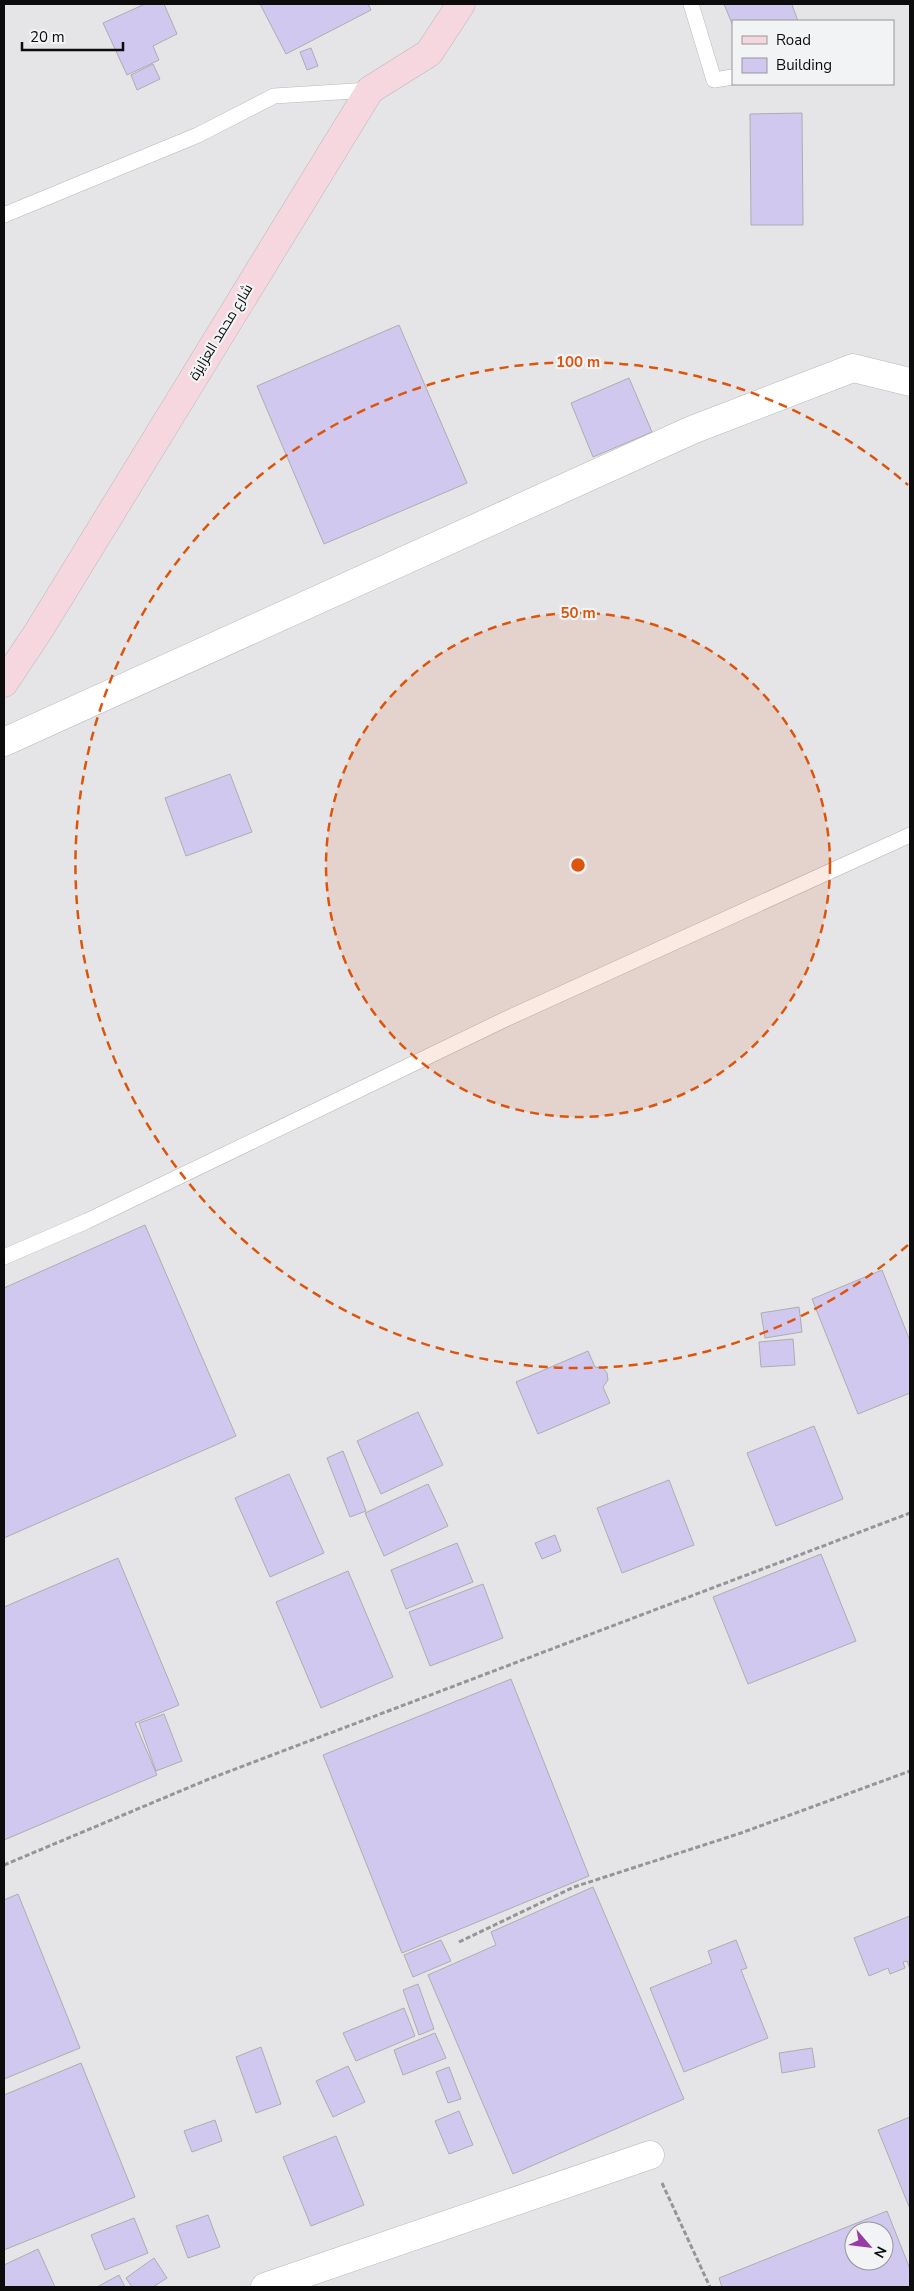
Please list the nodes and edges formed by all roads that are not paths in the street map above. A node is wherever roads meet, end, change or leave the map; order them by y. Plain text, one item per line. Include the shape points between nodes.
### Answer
1 (461, 4) edge
2 (691, 4) edge
3 (732, 77) edge
4 (370, 90) junction
5 (4, 216) edge
6 (910, 382) edge
7 (4, 683) edge
8 (4, 742) edge
9 (910, 835) edge
10 (4, 1257) edge
11 (650, 2155) road end
12 (265, 2287) edge

1 - 4 main road, شارع محمد العزايزة via 429,53
2 - 3 lane via 714,80
4 - 5 lane via 274,96 198,135
4 - 7 main road, شارع محمد العزايزة
6 - 8 street via 853,368 692,430
9 - 10 lane via 508,1018 87,1221
11 - 12 street

